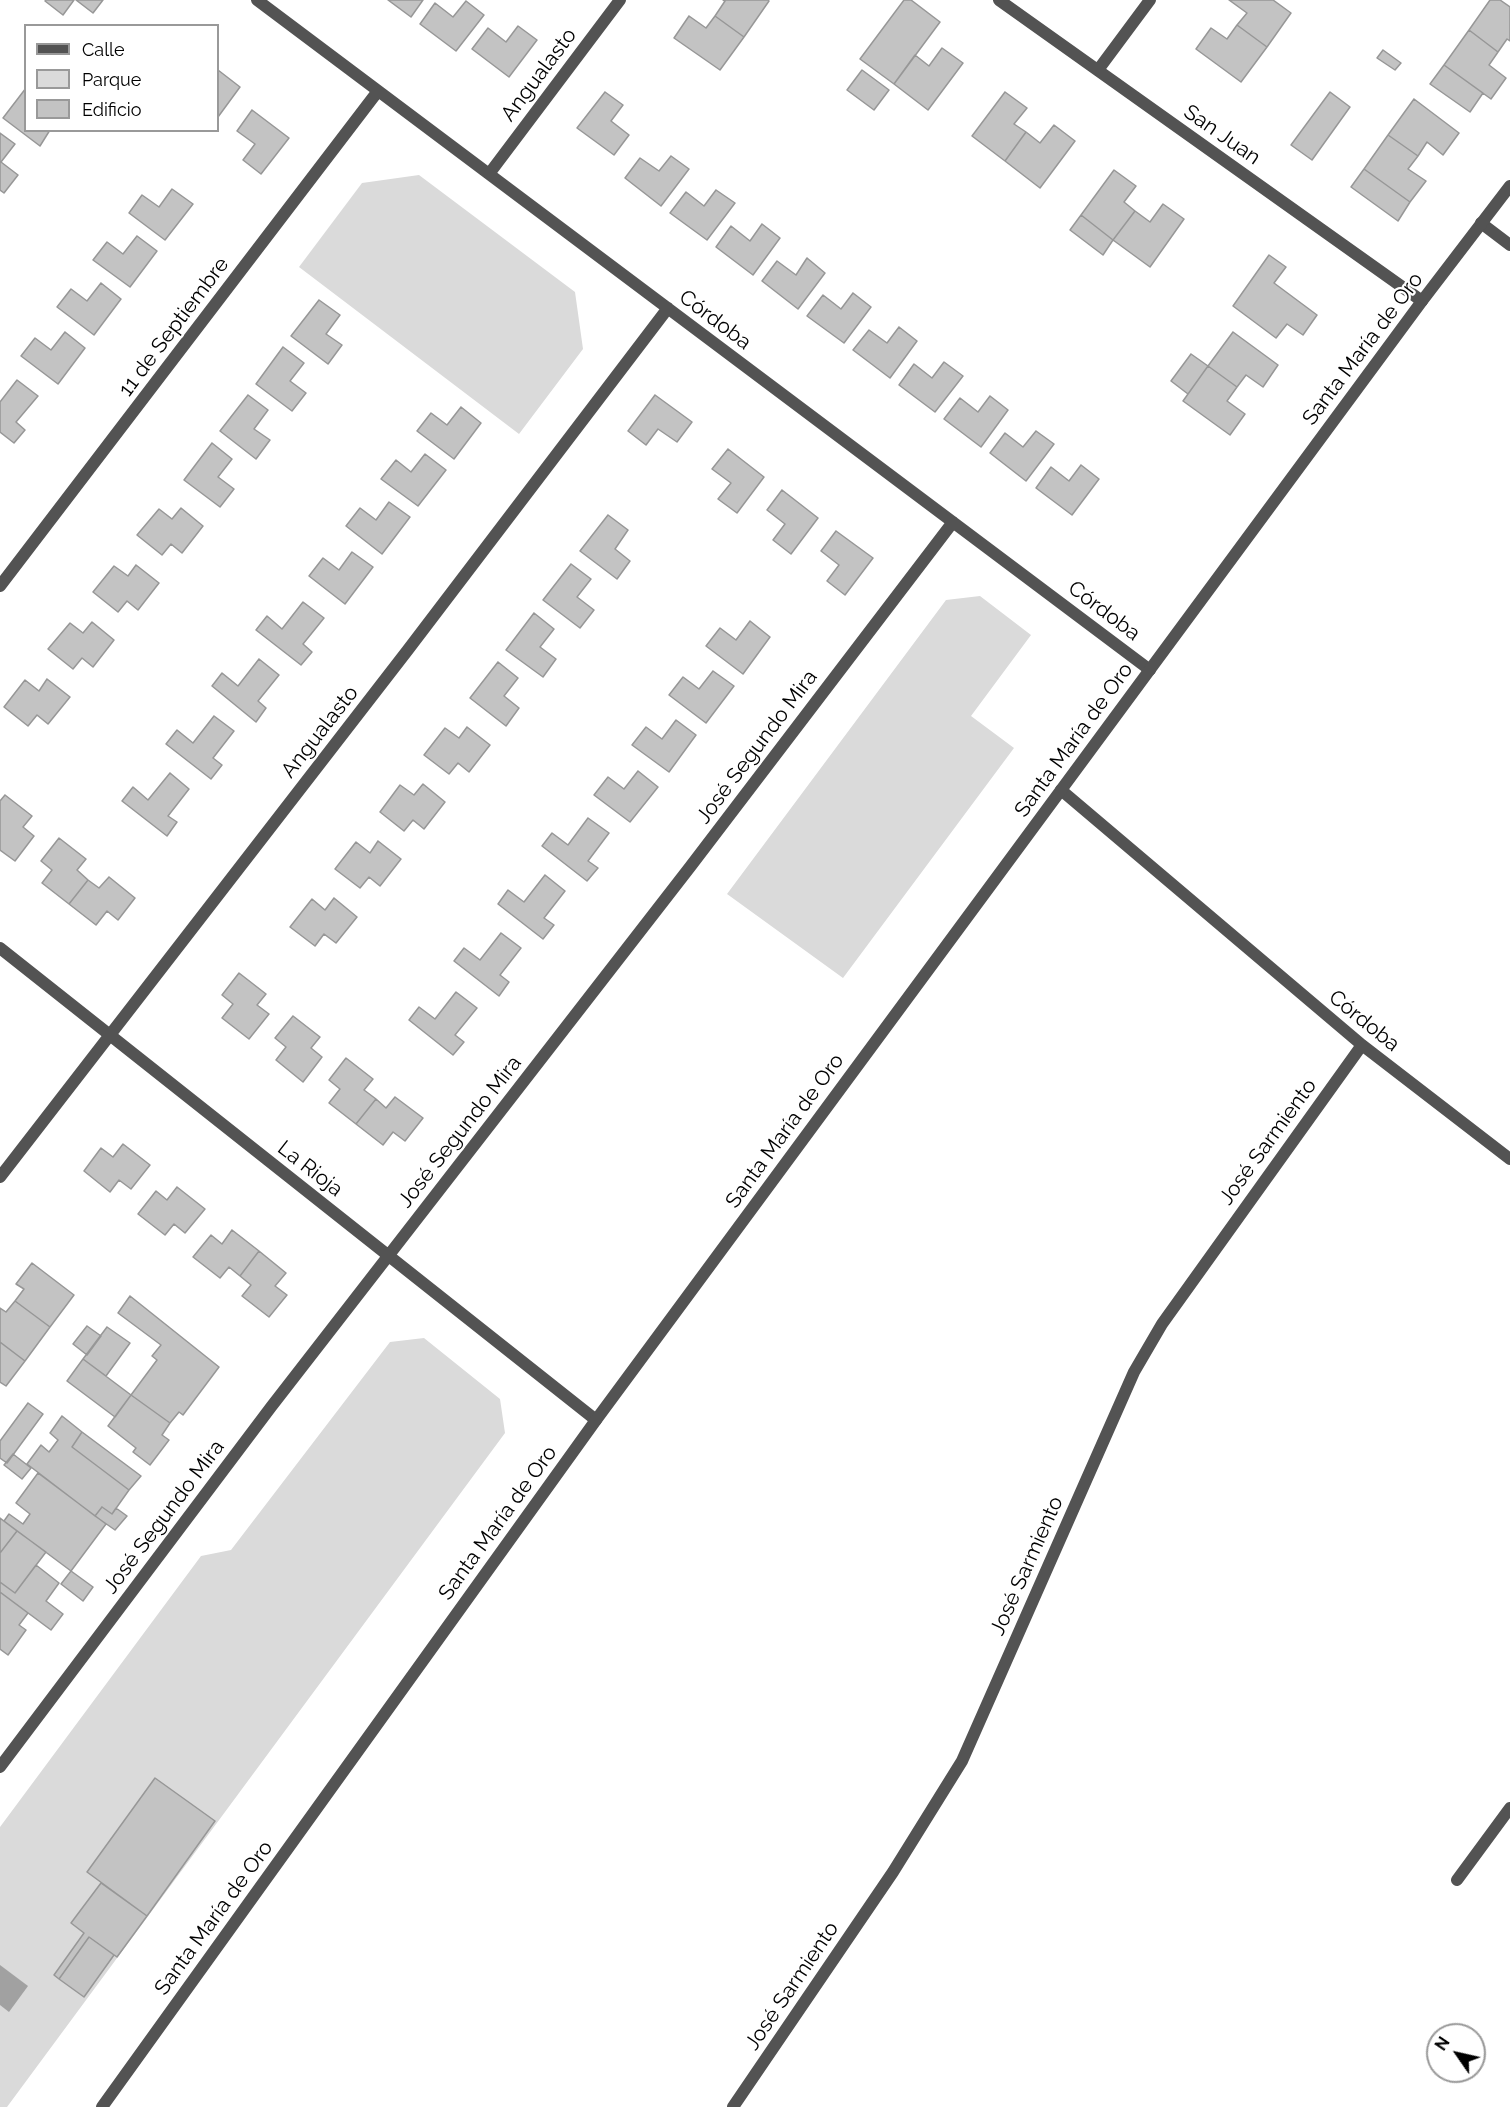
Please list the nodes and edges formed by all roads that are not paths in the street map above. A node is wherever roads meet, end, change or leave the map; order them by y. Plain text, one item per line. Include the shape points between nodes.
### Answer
1 (257, 0) edge
2 (620, 0) edge
3 (999, 0) edge
4 (1150, 0) edge
5 (1098, 70) junction
6 (378, 91) junction
7 (489, 174) junction
8 (1510, 186) edge
9 (1481, 223) junction
10 (1510, 245) edge
11 (1422, 301) junction
12 (668, 308) junction
13 (953, 522) junction
14 (0, 585) edge
15 (1150, 670) junction
16 (1061, 790) junction
17 (0, 948) edge
18 (110, 1035) junction
19 (1362, 1046) junction
20 (1510, 1159) edge
21 (0, 1177) edge
22 (388, 1256) junction
23 (596, 1420) junction
24 (0, 1767) edge
25 (1510, 1808) edge
26 (1457, 1880) dead end
27 (102, 2107) edge
28 (733, 2107) edge

1 - 6 street, Córdoba
2 - 7 street, Angualasto
3 - 5 street, San Juan
4 - 5 street
5 - 11 street, San Juan
6 - 7 street, Córdoba
6 - 14 street, 11 de Septiembre
7 - 12 street, Córdoba
8 - 9 street, Santa María de Oro
9 - 10 street
9 - 11 street, Santa María de Oro
11 - 15 street, Santa María de Oro
12 - 13 street, Córdoba
12 - 18 street, Angualasto
13 - 15 street, Córdoba
13 - 22 street, José Segundo Mira
15 - 16 street, Santa María de Oro
16 - 19 street, Córdoba
16 - 23 street, Santa María de Oro
17 - 18 street, La Rioja
18 - 21 street, Angualasto
18 - 22 street, La Rioja
19 - 20 street, Córdoba
19 - 28 street, José Sarmiento via 1162,1324 1134,1372 962,1761 893,1872
22 - 23 street, La Rioja
22 - 24 street, José Segundo Mira
23 - 27 street, Santa María de Oro
25 - 26 street

